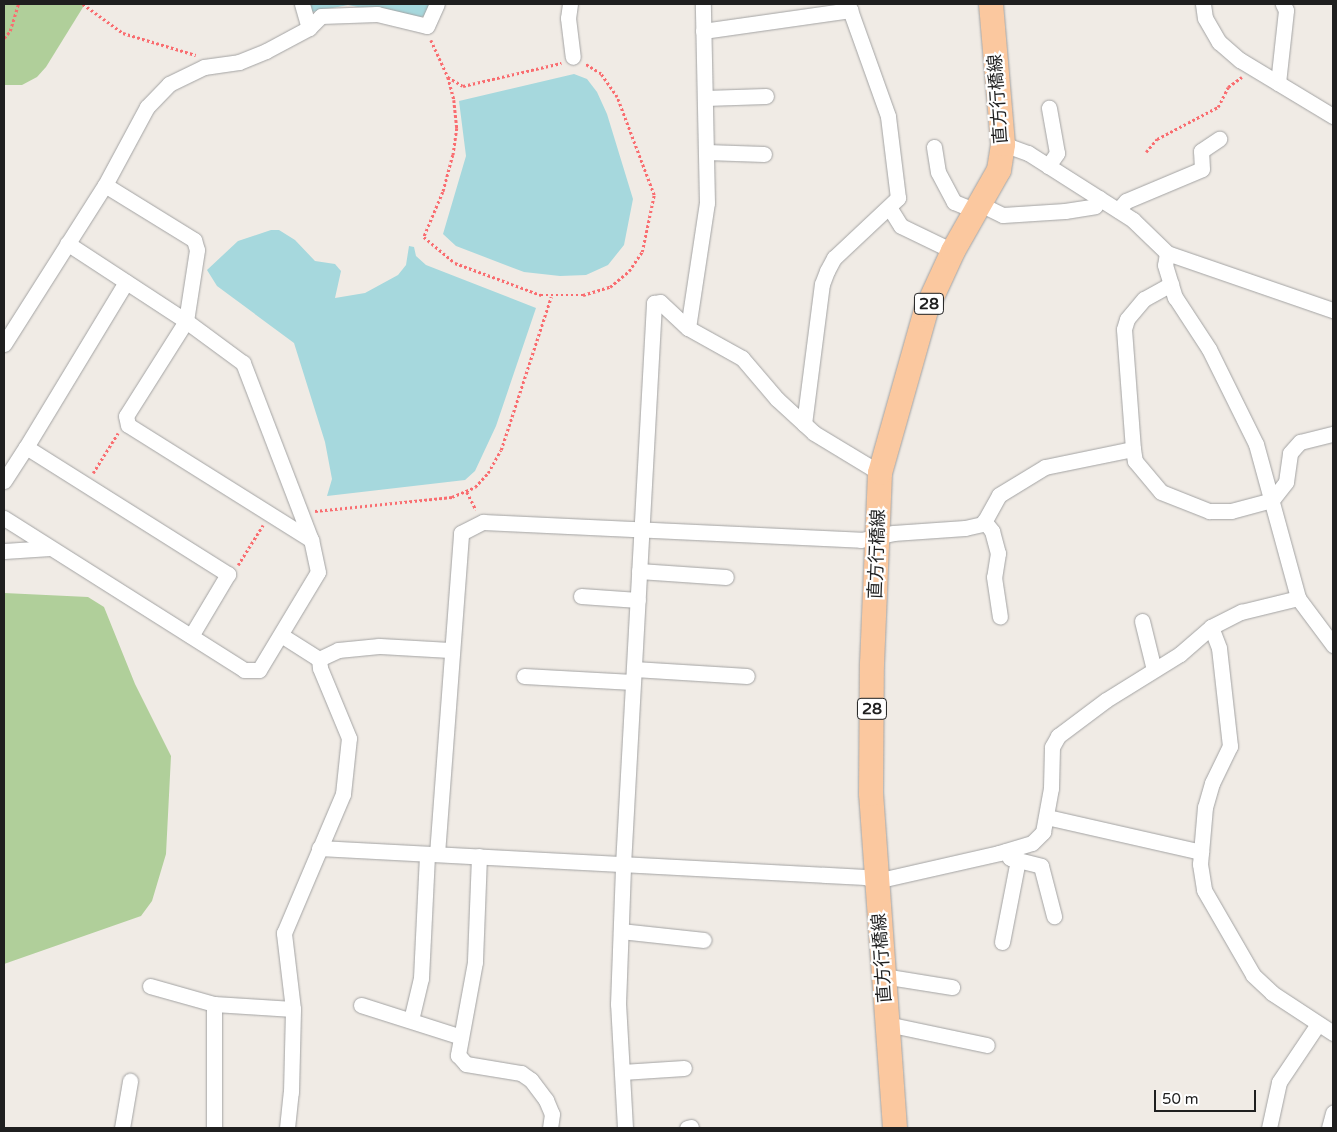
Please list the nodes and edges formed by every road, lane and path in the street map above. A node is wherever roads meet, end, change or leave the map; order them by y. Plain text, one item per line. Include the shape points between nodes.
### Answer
1 (18, 4) edge
2 (83, 4) edge
3 (302, 4) edge
4 (437, 4) edge
5 (570, 4) edge
6 (703, 4) edge
7 (991, 4) edge
8 (1203, 4) edge
9 (1284, 4) edge
10 (849, 7) edge
11 (427, 26) junction
12 (309, 28) junction
13 (703, 31) junction
14 (4, 38) edge
15 (573, 57) junction
16 (215, 65) junction
17 (1249, 66) junction
18 (448, 77) junction
19 (1278, 83) junction
20 (766, 96) dead end
21 (705, 98) junction
22 (1049, 108) dead end
23 (1333, 116) edge
24 (1219, 139) dead end
25 (1003, 144) junction
26 (934, 147) dead end
27 (706, 152) junction
28 (1146, 152) dead end
29 (764, 154) dead end
30 (1048, 166) junction
31 (105, 185) junction
32 (1099, 198) junction
33 (889, 207) junction
34 (978, 208) junction
35 (1118, 210) junction
36 (67, 243) junction
37 (953, 251) junction
38 (1167, 253) junction
39 (126, 282) junction
40 (1171, 284) junction
41 (551, 297) junction
42 (1333, 310) edge
43 (186, 321) junction
44 (688, 328) junction
45 (4, 344) edge
46 (804, 424) junction
47 (128, 425) junction
48 (1333, 434) edge
49 (26, 447) junction
50 (1133, 450) junction
51 (880, 474) junction
52 (4, 481) edge
53 (85, 484) junction
54 (467, 492) junction
55 (1272, 500) junction
56 (269, 514) junction
57 (302, 516) junction
58 (4, 518) edge
59 (483, 522) junction
60 (984, 522) junction
61 (642, 528) junction
62 (878, 538) junction
63 (312, 540) junction
64 (50, 548) junction
65 (4, 551) edge
66 (639, 571) junction
67 (228, 574) junction
68 (726, 577) dead end
69 (581, 596) dead end
70 (1298, 598) junction
71 (638, 600) junction
72 (1000, 618) dead end
73 (1142, 620) dead end
74 (1211, 627) junction
75 (281, 635) junction
76 (190, 636) junction
77 (1333, 645) edge
78 (451, 650) junction
79 (319, 659) junction
80 (1154, 670) junction
81 (524, 676) dead end
82 (634, 676) junction
83 (747, 676) dead end
84 (1046, 817) junction
85 (319, 848) junction
86 (1201, 852) junction
87 (432, 854) junction
88 (479, 856) junction
89 (1012, 856) junction
90 (623, 864) junction
91 (876, 880) junction
92 (1054, 916) dead end
93 (621, 932) junction
94 (704, 940) dead end
95 (1002, 942) dead end
96 (883, 976) junction
97 (150, 986) dead end
98 (952, 986) dead end
99 (214, 1004) junction
100 (361, 1004) dead end
101 (293, 1008) junction
102 (411, 1020) junction
103 (887, 1024) junction
104 (1318, 1024) junction
105 (1333, 1033) edge
106 (461, 1037) junction
107 (987, 1045) dead end
108 (684, 1068) dead end
109 (622, 1072) junction
110 (130, 1081) dead end
111 (1333, 1113) edge
112 (122, 1128) edge
113 (214, 1128) edge
114 (287, 1128) edge
115 (550, 1128) edge
116 (625, 1128) edge
117 (894, 1128) edge
118 (1268, 1128) edge
119 (1329, 1128) edge

1 - 14 path via 10,31
2 - 16 path via 123,32 205,58
3 - 12 street
4 - 11 street
5 - 15 street via 568,18
6 - 13 street
7 - 25 main road, 直方行橋線 / 28
8 - 17 street via 1205,18 1219,42
9 - 19 street
10 - 13 street
10 - 33 street via 888,116 898,187 898,198
11 - 12 street via 377,14 321,16
11 - 18 path
12 - 16 street via 239,62
13 - 21 street
15 - 18 path via 569,61 463,86
15 - 41 path via 601,74 617,97 630,124 654,195 642,252 629,271 610,287 583,295
16 - 31 street via 169,84 148,107
17 - 19 street
17 - 28 path via 1243,76 1228,87 1218,107 1157,139
18 - 41 path via 457,128 453,155 444,192 424,237 455,263
19 - 23 street
20 - 21 street
21 - 27 street
22 - 30 street via 1057,153
24 - 35 street via 1201,150 1202,169 1126,201
25 - 30 street via 1028,153
25 - 34 main road, 直方行橋線 / 28 via 999,170
26 - 34 street via 938,172 954,202
27 - 29 street
27 - 44 street via 707,203
30 - 32 street
31 - 36 street
31 - 43 street via 194,240 198,250
32 - 34 street via 1095,206 1065,211 1003,215
32 - 35 street
33 - 37 street via 901,226
33 - 46 street via 834,258 827,271 822,284
34 - 37 main road, 直方行橋線 / 28
35 - 38 street
36 - 39 street
36 - 45 street
37 - 51 main road, 直方行橋線 / 28 via 926,310
38 - 40 street via 1165,265
38 - 42 street
39 - 43 street
39 - 49 street
40 - 50 street via 1144,299 1127,319 1124,329
40 - 55 street via 1175,297 1208,349 1256,444
41 - 54 path via 501,450 488,473
43 - 47 street via 126,416
43 - 57 street via 243,363
44 - 46 street via 742,358 777,399
44 - 61 street via 660,302 654,303
46 - 51 street
47 - 53 path via 121,428
47 - 56 street
48 - 55 street via 1300,442 1290,453 1286,482
49 - 52 street
49 - 53 street
50 - 55 street via 1143,474 1161,492 1178,500 1208,510 1231,511
50 - 60 street via 1045,467 999,495
51 - 62 main road, 直方行橋線 / 28
53 - 67 street
54 - 57 path via 452,497 320,509
54 - 59 path
55 - 70 street
56 - 63 street
56 - 67 path via 235,570
57 - 63 street
58 - 64 street
59 - 61 street
59 - 78 street via 461,533
60 - 62 street via 965,528 893,533
60 - 72 street via 992,531 998,553 994,577
61 - 62 street via 861,540
61 - 66 street
62 - 91 main road, 直方行橋線 / 28 via 871,794
63 - 75 street via 318,572
64 - 65 street
64 - 76 street
66 - 68 street
66 - 71 street
67 - 76 street
69 - 71 street
70 - 74 street via 1241,612
70 - 77 street
71 - 82 street
73 - 80 street
74 - 80 street via 1180,654
74 - 86 street via 1219,648 1230,746 1212,783 1205,807
75 - 76 street via 259,670 244,670
75 - 79 street
78 - 79 street via 380,646 338,650
78 - 87 street
79 - 85 street via 350,738 343,794
80 - 84 street via 1058,736 1052,747
81 - 82 street
82 - 83 street
82 - 90 street
84 - 86 street
84 - 89 street via 1042,832
85 - 87 street
85 - 101 street via 284,933
86 - 104 street via 1204,890 1253,975 1272,993
87 - 88 street
87 - 102 street via 421,978
88 - 90 street
88 - 106 street via 475,962
89 - 91 street
89 - 92 street via 1041,866
89 - 95 street
90 - 91 street
90 - 93 street
91 - 96 main road, 直方行橋線 / 28
93 - 94 street
93 - 109 street via 618,1004
96 - 98 street
96 - 103 main road, 直方行橋線 / 28
97 - 99 street
99 - 101 street
99 - 113 street
100 - 102 street
101 - 114 street
102 - 106 street
103 - 107 street
103 - 117 main road, 直方行橋線 / 28
104 - 105 street
104 - 118 street via 1279,1082
106 - 115 street via 458,1055 466,1064 521,1073 531,1080 552,1114
108 - 109 street
109 - 116 street
110 - 112 street
111 - 119 street

